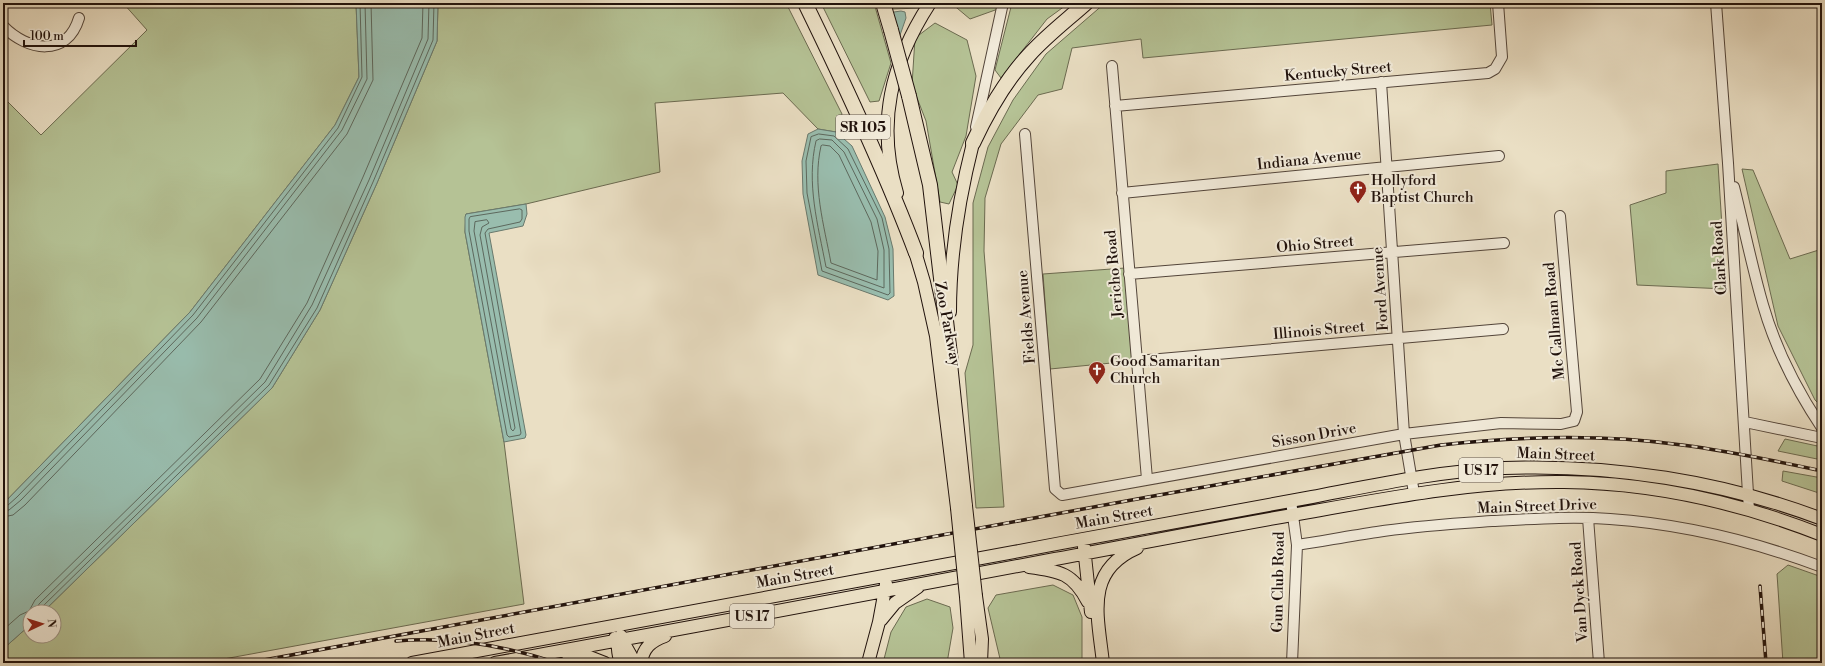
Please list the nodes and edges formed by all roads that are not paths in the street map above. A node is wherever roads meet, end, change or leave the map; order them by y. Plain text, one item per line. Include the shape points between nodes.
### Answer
1 (805, 3) edge
2 (883, 3) edge
3 (930, 3) edge
4 (1003, 3) edge
5 (1086, 3) edge
6 (1498, 3) edge
7 (1716, 3) edge
8 (79, 18) dead end
9 (3, 26) edge
10 (1112, 66) dead end
11 (1381, 82) junction
12 (1115, 106) junction
13 (1025, 134) dead end
14 (973, 143) junction
15 (1499, 156) dead end
16 (1728, 163) junction
17 (1386, 167) junction
18 (1122, 193) junction
19 (1560, 216) dead end
20 (1504, 243) dead end
21 (1392, 252) junction
22 (916, 253) junction
23 (1129, 274) junction
24 (1503, 329) dead end
25 (1398, 338) junction
26 (1137, 360) junction
27 (950, 363) junction
28 (1572, 422) joint
29 (1745, 422) junction
30 (1822, 428) edge
31 (1404, 434) junction
32 (1822, 438) edge
33 (1147, 479) junction
34 (1412, 479) junction
35 (1414, 493) junction
36 (1062, 495) joint
37 (1749, 495) junction
38 (1291, 501) junction
39 (962, 507) junction
40 (1749, 510) junction
41 (1293, 515) junction
42 (1588, 518) junction
43 (1822, 519) edge
44 (1822, 535) edge
45 (1087, 538) junction
46 (1151, 541) junction
47 (1296, 545) junction
48 (1089, 553) junction
49 (1020, 566) junction
50 (1822, 567) edge
51 (887, 576) junction
52 (924, 584) junction
53 (885, 591) junction
54 (971, 596) junction
55 (1094, 608) junction
56 (634, 622) junction
57 (879, 622) junction
58 (682, 629) junction
59 (592, 630) junction
60 (982, 640) junction
61 (618, 641) junction
62 (545, 654) junction
63 (412, 663) edge
64 (495, 663) edge
65 (605, 663) edge
66 (621, 663) edge
67 (635, 663) edge
68 (641, 663) edge
69 (868, 663) edge
70 (970, 663) edge
71 (981, 663) edge
72 (988, 663) edge
73 (1097, 663) edge
74 (1103, 663) edge
75 (1292, 663) edge
76 (1599, 663) edge

1 - 22 highway, SR 105 via 836,66
2 - 27 highway, SR 105, bridge via 930,185
3 - 22 main road, Zoo Parkway via 904,48 893,81 888,115 889,150 894,179
4 - 14 street, Zoo Parkway
5 - 14 highway via 1017,69 992,103
6 - 11 street, Kentucky Street via 1502,57 1495,69 1488,73
7 - 16 street, Clark Road
8 - 9 street via 70,35 49,47 35,47 20,40
10 - 12 street, Jericho Road
11 - 12 street, Kentucky Street
11 - 17 street, Ford Avenue
12 - 18 street, Jericho Road
13 - 36 street, Fields Avenue via 1055,489
14 - 27 main road, Zoo Parkway via 954,240 950,300
15 - 17 street, Indiana Avenue
16 - 29 street, Clark Road
16 - 30 street via 1763,306 1788,366
17 - 18 street, Indiana Avenue
17 - 21 street, Ford Avenue
18 - 23 street, Jericho Road
19 - 28 street, Mc Callman Road via 1577,412
20 - 21 street, Ohio Street
21 - 23 street, Ohio Street
21 - 25 street, Ford Avenue
22 - 39 main road, Zoo Parkway / SR 105 via 931,309 941,362
23 - 26 street, Jericho Road
24 - 25 street, Illinois Street
25 - 26 street, Illinois Street
25 - 31 street, Ford Avenue
26 - 33 street, Jericho Road
27 - 39 main road, Zoo Parkway / SR 105
28 - 31 street, Sisson Drive via 1501,423
29 - 32 street
29 - 37 street, Clark Road
31 - 33 street, Sisson Drive
31 - 34 street, Ford Avenue
33 - 36 street, Sisson Drive
34 - 35 street, Ford Avenue
34 - 37 main road, Main Street / US 17 via 1501,468 1562,468 1670,479
34 - 38 main road, Main Street / US 17
35 - 40 main road, Main Street / US 17 via 1487,484 1567,482 1643,489
35 - 41 main road, Main Street / US 17
37 - 40 street, Clark Road
37 - 43 main road, Main Street / US 17 via 1789,506
38 - 41 street, Gun Club Road
38 - 45 main road, Main Street / US 17
39 - 54 main road, Zoo Parkway / SR 105, bridge
40 - 44 main road, Main Street / US 17
41 - 46 main road, Main Street / US 17
41 - 47 street, Gun Club Road
42 - 47 street, Main Street Drive via 1545,518 1433,526
42 - 50 street, Main Street Drive via 1666,525 1715,534 1765,547
42 - 76 street, Van Dyck Road
45 - 48 main road
45 - 51 main road, Main Street / US 17
46 - 48 main road, Main Street / US 17
46 - 55 main road via 1118,558 1108,569
47 - 75 street, Gun Club Road
48 - 49 main road, Main Street / US 17
48 - 55 main road
49 - 52 main road, Main Street / US 17
49 - 55 main road via 1044,569 1067,576 1080,588
51 - 53 main road
51 - 56 main road, Main Street / US 17
52 - 53 main road, Main Street / US 17
52 - 57 main road via 895,603
53 - 57 main road
53 - 58 main road, Main Street / US 17
54 - 60 main road, Zoo Parkway / SR 105
54 - 70 main road, Zoo Parkway / SR 105
55 - 73 main road
55 - 74 main road
56 - 59 main road, Main Street / US 17
56 - 61 main road
57 - 69 main road
58 - 61 main road, Main Street / US 17
58 - 68 main road via 654,640 643,653
59 - 61 main road via 605,633
59 - 63 main road, Main Street / US 17
60 - 71 main road, Zoo Parkway / SR 105
60 - 72 main road
61 - 62 main road, Main Street / US 17
61 - 66 main road
61 - 67 main road via 626,647
62 - 64 main road, Main Street / US 17
62 - 65 main road via 587,656

